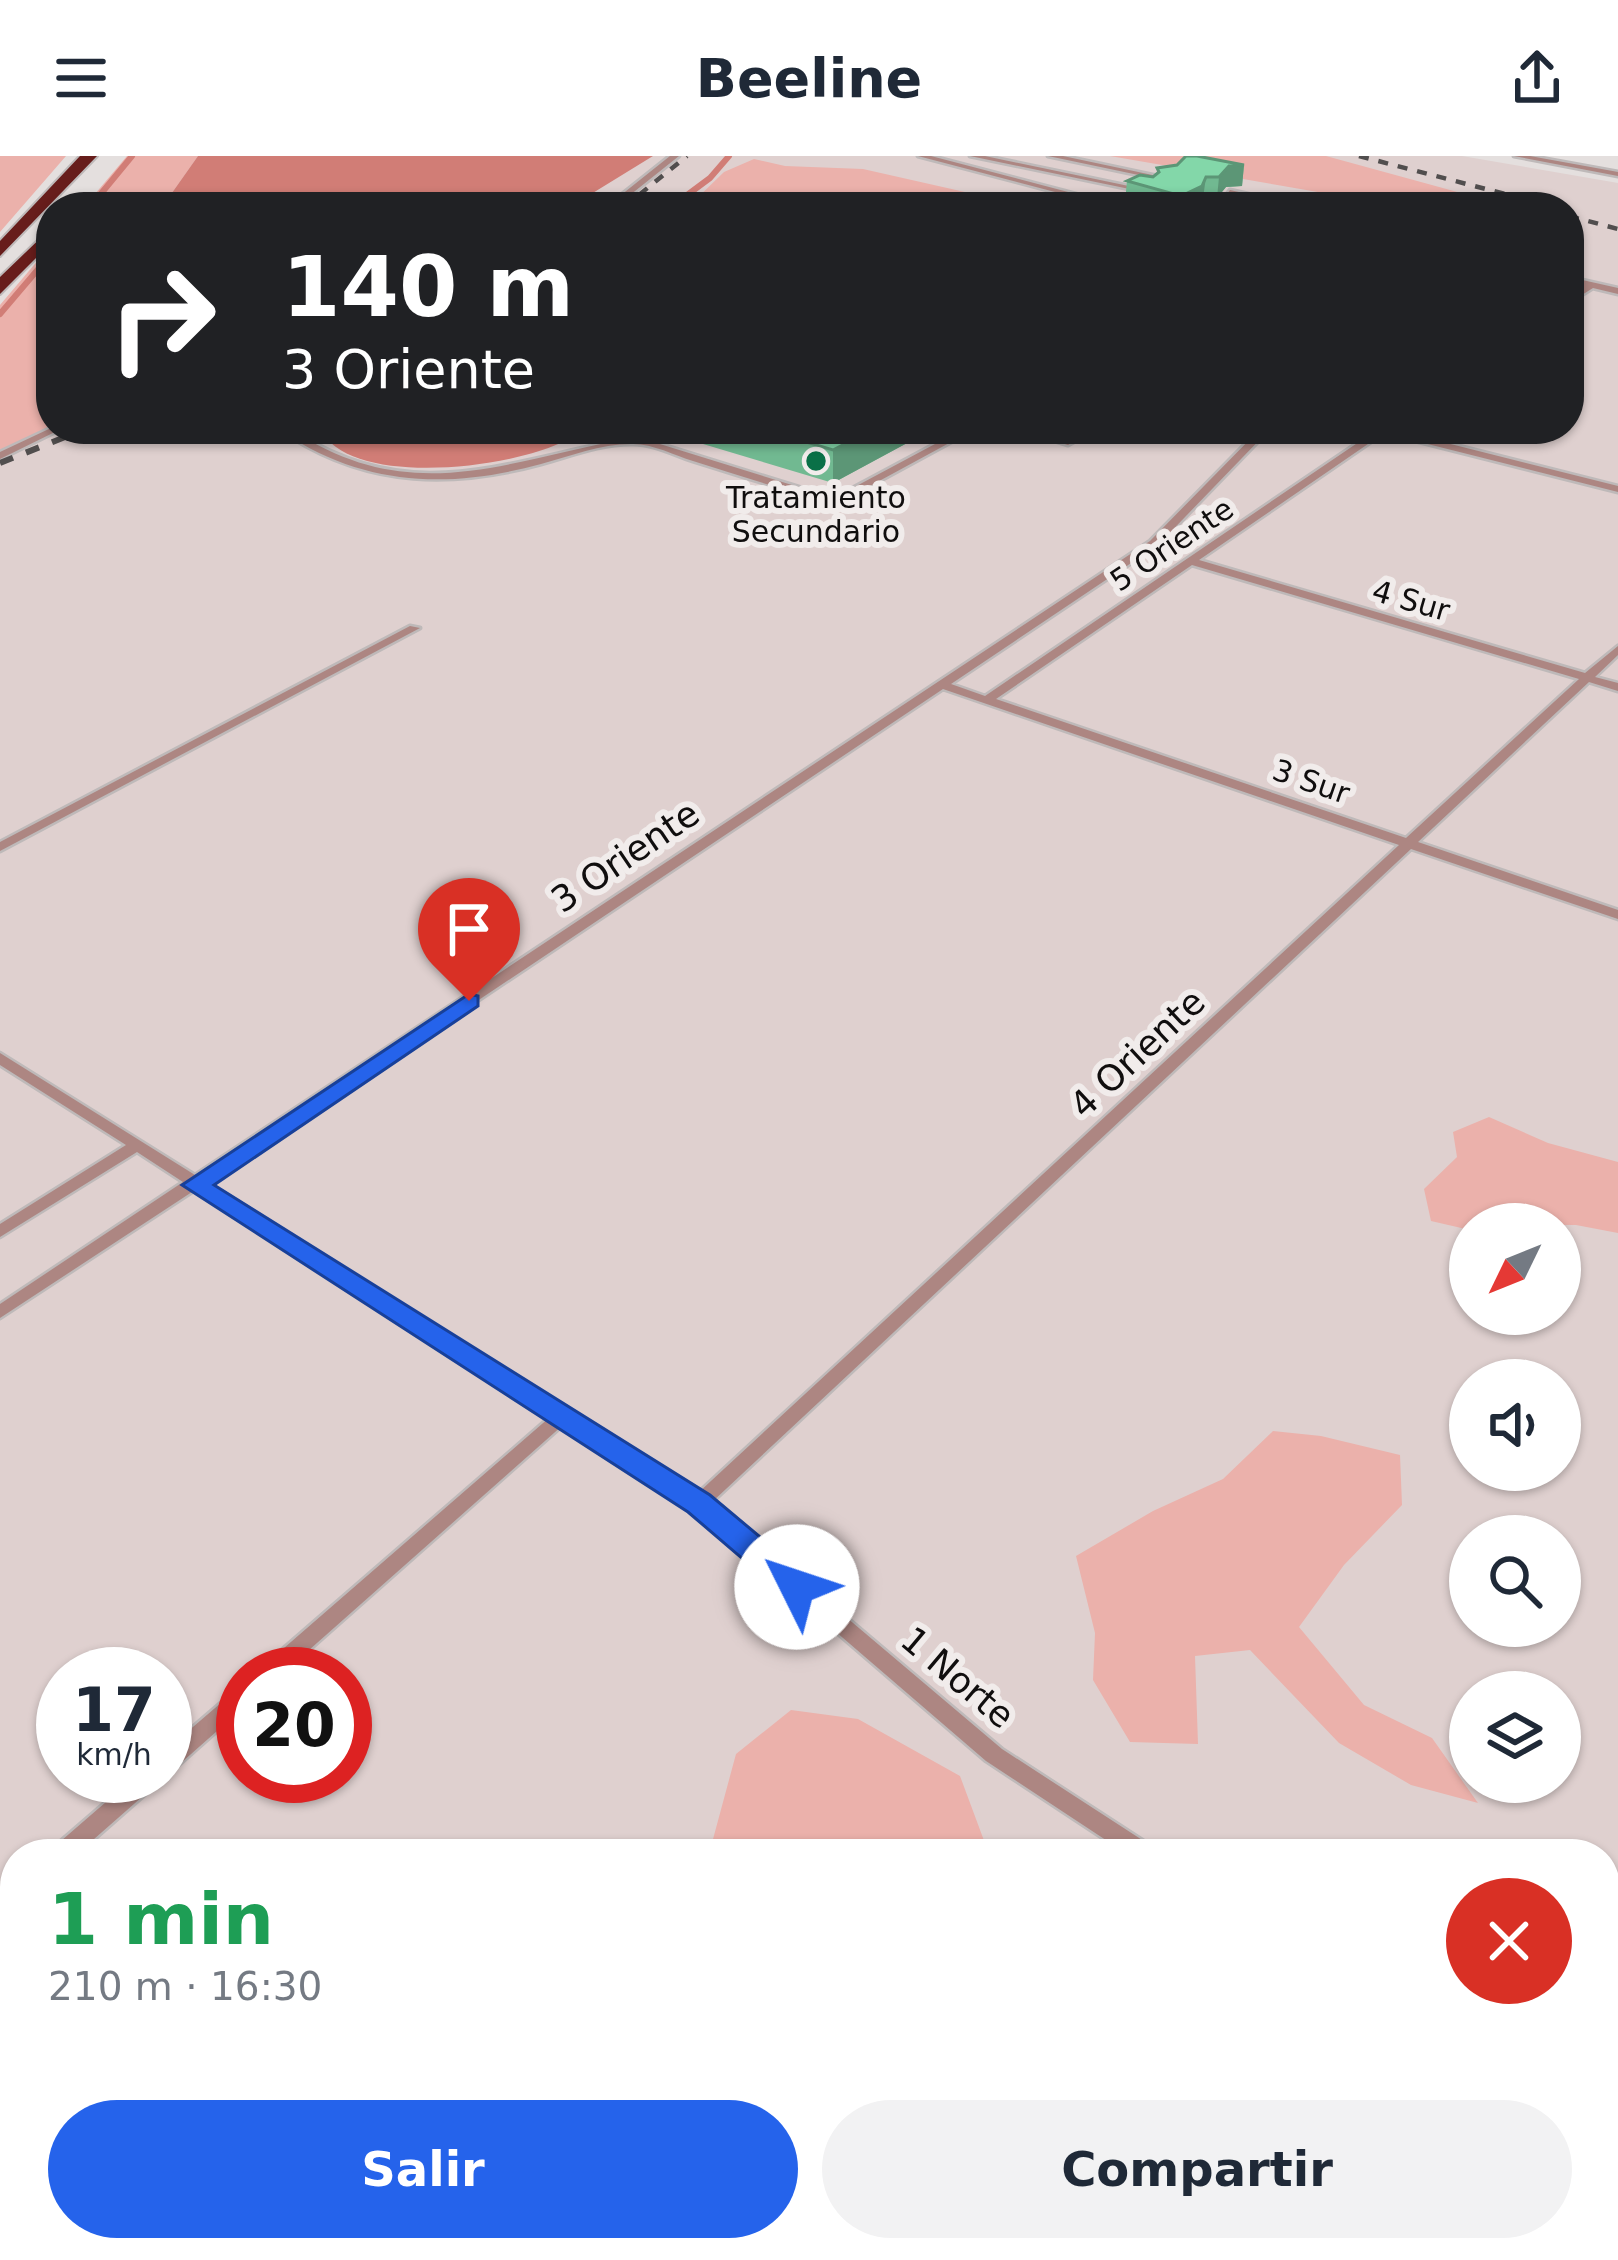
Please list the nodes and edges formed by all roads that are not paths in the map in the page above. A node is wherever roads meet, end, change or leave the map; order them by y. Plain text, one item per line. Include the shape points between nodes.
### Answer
1 (89, 156) edge
2 (675, 156) edge
3 (922, 156) edge
4 (971, 156) edge
5 (1027, 156) edge
6 (1052, 156) edge
7 (1518, 156) edge
8 (1550, 162) junction
9 (1618, 165) edge
10 (1618, 174) edge
11 (55, 192) edge
12 (629, 192) edge
13 (1074, 192) edge
14 (1080, 192) edge
15 (1141, 192) edge
16 (36, 213) edge
17 (36, 249) edge
18 (0, 251) edge
19 (1584, 283) edge
20 (1591, 285) junction
21 (0, 288) edge
22 (1584, 290) edge
23 (1618, 291) edge
24 (36, 439) edge
25 (306, 444) edge
26 (607, 444) edge
27 (651, 444) edge
28 (942, 444) edge
29 (1250, 444) edge
30 (1361, 444) edge
31 (1442, 444) edge
32 (0, 456) edge
33 (1618, 489) edge
34 (1190, 561) junction
35 (414, 628) dead end
36 (1618, 649) edge
37 (1586, 677) junction
38 (939, 684) junction
39 (1618, 687) edge
40 (987, 700) junction
41 (1405, 842) junction
42 (0, 847) edge
43 (1618, 914) edge
44 (0, 1058) edge
45 (136, 1147) junction
46 (195, 1185) junction
47 (0, 1232) edge
48 (0, 1312) edge
49 (560, 1418) junction
50 (699, 1503) junction
51 (299, 1647) edge
52 (216, 1720) edge
53 (192, 1740) edge
54 (120, 1803) edge
55 (79, 1839) edge
56 (1121, 1839) edge

1 - 11 highway
2 - 12 lane
3 - 13 lane
4 - 14 lane
4 - 15 lane
5 - 6 lane via 1169,182
7 - 8 lane
8 - 9 lane
8 - 10 lane
16 - 18 highway
17 - 21 highway
19 - 20 lane
20 - 22 lane
20 - 23 lane
24 - 32 lane
25 - 26 lane via 357,469 415,476 491,472
27 - 28 lane via 835,502
29 - 38 lane, 3 Oriente via 1154,543
30 - 34 lane, 5 Oriente
31 - 33 lane
34 - 37 lane, 4 Sur
34 - 40 lane, 5 Oriente
35 - 42 lane
36 - 37 lane, 4 Oriente
37 - 39 lane, 4 Sur
37 - 41 lane, 4 Oriente
38 - 40 lane, 3 Sur
38 - 46 lane, 3 Oriente
40 - 41 lane, 3 Sur
41 - 43 lane, 3 Sur
41 - 50 lane, 4 Oriente
44 - 45 lane, 1 Norte
45 - 46 lane, 1 Norte
45 - 47 lane
46 - 48 lane, 3 Oriente
46 - 49 lane, 1 Norte
49 - 50 lane, 1 Norte
49 - 51 lane
50 - 56 lane, 1 Norte via 994,1755
52 - 53 lane
54 - 55 lane

